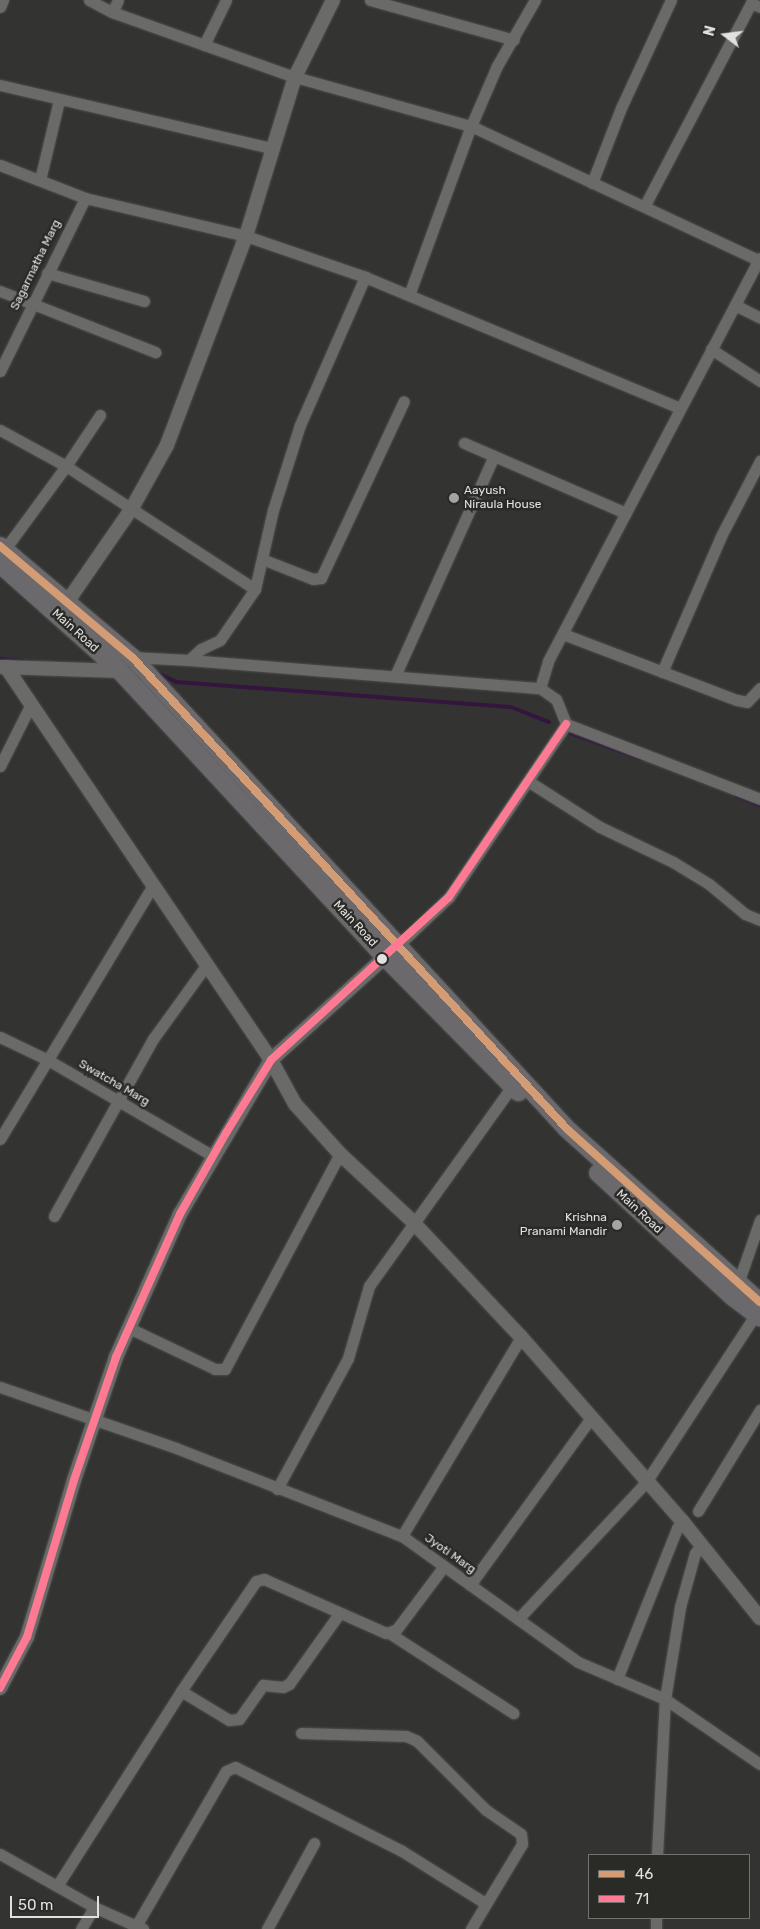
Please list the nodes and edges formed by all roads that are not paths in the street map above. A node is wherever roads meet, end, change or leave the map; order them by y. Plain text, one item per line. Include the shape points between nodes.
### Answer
1 (3, 0) edge
2 (89, 0) edge
3 (118, 0) edge
4 (226, 0) edge
5 (333, 0) edge
6 (370, 0) edge
7 (535, 0) edge
8 (671, 0) edge
9 (0, 7) edge
10 (760, 8) edge
11 (112, 12) junction
12 (514, 40) junction
13 (204, 45) junction
14 (295, 77) junction
15 (0, 85) edge
16 (59, 100) junction
17 (471, 126) junction
18 (274, 149) junction
19 (0, 165) edge
20 (40, 180) junction
21 (592, 183) junction
22 (85, 198) junction
23 (645, 205) junction
24 (246, 236) junction
25 (760, 259) edge
26 (47, 273) junction
27 (365, 276) junction
28 (0, 291) edge
29 (409, 295) junction
30 (144, 301) dead end
31 (31, 305) junction
32 (735, 306) junction
33 (760, 318) edge
34 (711, 349) junction
35 (155, 352) dead end
36 (0, 371) edge
37 (760, 381) edge
38 (404, 401) dead end
39 (680, 408) junction
40 (100, 415) dead end
41 (0, 430) edge
42 (464, 443) dead end
43 (494, 456) junction
44 (760, 461) edge
45 (66, 466) junction
46 (132, 508) junction
47 (626, 513) junction
48 (2, 553) edge
49 (262, 559) junction
50 (255, 589) junction
51 (62, 610) junction
52 (563, 634) junction
53 (103, 656) junction
54 (133, 658) junction
55 (189, 660) junction
56 (3, 667) edge
57 (120, 671) junction
58 (662, 672) junction
59 (395, 676) junction
60 (540, 688) junction
61 (760, 688) edge
62 (31, 704) junction
63 (566, 724) junction
64 (0, 766) edge
65 (528, 781) junction
66 (760, 799) edge
67 (153, 885) junction
68 (760, 920) edge
69 (391, 951) junction
70 (207, 964) junction
71 (0, 1038) edge
72 (48, 1060) junction
73 (272, 1060) junction
74 (512, 1086) junction
75 (117, 1100) junction
76 (0, 1138) edge
77 (340, 1154) junction
78 (213, 1156) junction
79 (54, 1216) dead end
80 (760, 1220) edge
81 (412, 1222) junction
82 (735, 1291) junction
83 (759, 1311) edge
84 (129, 1328) junction
85 (521, 1337) junction
86 (0, 1386) edge
87 (760, 1410) edge
88 (591, 1418) junction
89 (95, 1422) junction
90 (646, 1482) junction
91 (277, 1489) junction
92 (698, 1511) dead end
93 (683, 1522) junction
94 (402, 1536) junction
95 (702, 1545) junction
96 (444, 1566) junction
97 (470, 1585) junction
98 (339, 1614) junction
99 (760, 1618) edge
100 (518, 1619) junction
101 (389, 1633) junction
102 (617, 1679) junction
103 (0, 1688) edge
104 (181, 1691) junction
105 (666, 1700) junction
106 (513, 1713) dead end
107 (301, 1733) dead end
108 (760, 1764) edge
109 (314, 1844) dead end
110 (0, 1854) edge
111 (657, 1854) edge
112 (57, 1886) junction
113 (485, 1903) junction
114 (94, 1907) junction
115 (140, 1927) edge
116 (81, 1929) edge
117 (267, 1929) edge
118 (471, 1929) edge

1 - 9 street
2 - 11 street
3 - 11 street
4 - 13 street
5 - 14 street
6 - 12 street
7 - 12 street
8 - 21 street via 621,108
10 - 23 street via 750,2
11 - 13 street
12 - 17 street via 498,66
13 - 14 street
14 - 17 street
14 - 18 street
15 - 16 street
16 - 18 street
16 - 20 street
17 - 21 street
17 - 29 street
18 - 24 street
19 - 20 street
20 - 22 street
21 - 23 street
22 - 24 street
22 - 26 street, Sagarmatha Marg
23 - 25 street
24 - 27 street
24 - 46 street via 167,445
25 - 32 street
26 - 30 street
26 - 31 street, Sagarmatha Marg
27 - 29 street
27 - 49 street via 300,425 273,510
28 - 31 street
29 - 39 street
31 - 35 street
31 - 36 street, Sagarmatha Marg
32 - 33 street
32 - 34 street
34 - 37 street
34 - 39 street
38 - 49 street via 321,578 313,579
39 - 47 street
40 - 45 street
41 - 45 street
42 - 43 street
43 - 47 street
43 - 59 street
44 - 58 street via 721,536
45 - 46 street
45 - 48 street
46 - 50 street
46 - 51 street
47 - 52 street
48 - 51 main road, Main Road
49 - 50 street
50 - 55 street via 220,640 201,649
51 - 53 main road, Main Road
51 - 54 main road, Main Road
52 - 58 street
52 - 60 street via 548,661
53 - 54 street
53 - 57 main road, Main Road
54 - 55 street
54 - 69 main road, Main Road
55 - 59 street
56 - 57 street
56 - 62 street
57 - 69 main road, Main Road
58 - 61 street via 747,702
59 - 60 street
60 - 63 street via 556,699
62 - 64 street
62 - 67 street
63 - 65 street
63 - 66 street
65 - 68 street via 600,827 673,862 709,884 745,914
65 - 69 street via 448,897
67 - 70 street
67 - 72 street
69 - 73 street
69 - 74 main road, Main Road
69 - 82 main road, Main Road via 566,1129
70 - 73 street
70 - 75 street via 153,1039
71 - 72 street, Swatcha Marg
72 - 75 street, Swatcha Marg
72 - 76 street
73 - 77 street via 296,1104
73 - 78 street
74 - 81 street
74 - 82 main road, Main Road via 632,1207
75 - 78 street, Swatcha Marg
75 - 79 street
77 - 81 street
77 - 84 street via 225,1369 215,1370
78 - 84 street via 180,1214
80 - 82 street
81 - 85 street
81 - 91 street via 369,1286 348,1358
82 - 83 main road, Main Road
83 - 90 street
84 - 89 street
85 - 88 street
85 - 94 street
86 - 89 street, Jyoti Marg
87 - 92 street
88 - 90 street
88 - 97 street
89 - 91 street, Jyoti Marg via 176,1448
89 - 103 street via 74,1480 27,1637
90 - 93 street
90 - 100 street
91 - 94 street, Jyoti Marg
93 - 95 street
93 - 102 street via 677,1528
94 - 96 street, Jyoti Marg
95 - 99 street
95 - 105 street via 695,1554 680,1607
96 - 97 street, Jyoti Marg
96 - 101 street via 396,1630
97 - 100 street, Jyoti Marg
98 - 101 street
98 - 104 street via 289,1684 283,1687 263,1685 239,1719 229,1720
98 - 104 street via 258,1579
100 - 102 street, Jyoti Marg via 578,1662
101 - 106 street
102 - 105 street, Jyoti Marg
104 - 112 street
105 - 108 street, Jyoti Marg
105 - 111 street
107 - 113 street via 406,1736 417,1742 486,1810 521,1834 522,1844
109 - 117 street
110 - 112 street
112 - 114 street
113 - 115 street via 402,1851 235,1767 226,1771
113 - 118 street
114 - 115 street
114 - 116 street

